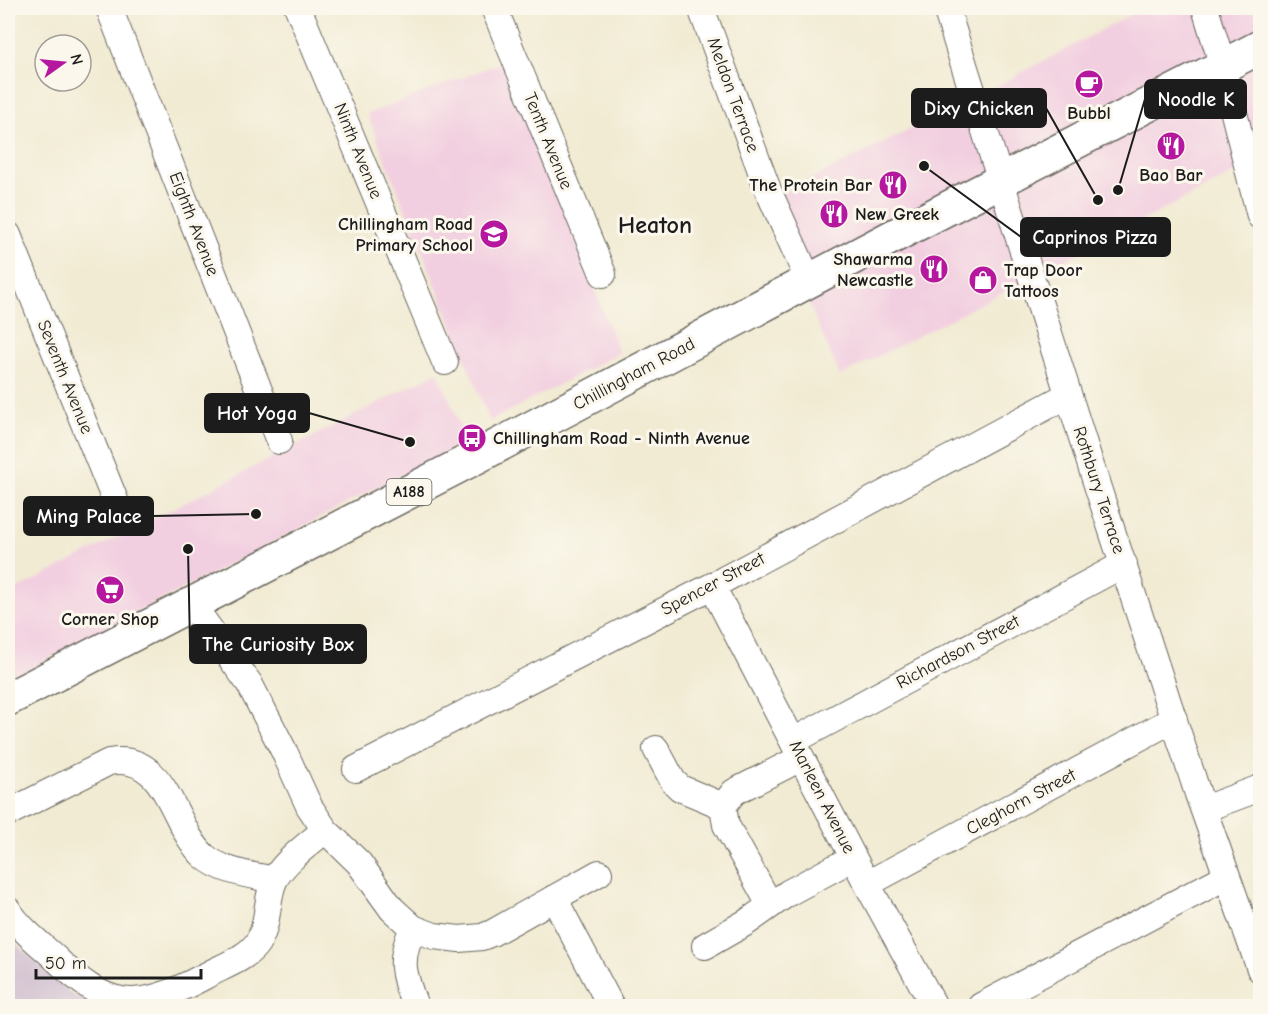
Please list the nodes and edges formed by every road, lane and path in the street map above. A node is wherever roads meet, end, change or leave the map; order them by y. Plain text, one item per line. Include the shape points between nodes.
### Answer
1 (109, 8) edge
2 (298, 8) edge
3 (495, 8) edge
4 (701, 8) edge
5 (946, 8) edge
6 (1205, 8) edge
7 (1260, 47) edge
8 (1221, 67) junction
9 (1000, 182) junction
10 (1260, 216) edge
11 (8, 235) edge
12 (603, 274) dead end
13 (809, 281) junction
14 (445, 362) dead end
15 (1068, 395) junction
16 (279, 441) dead end
17 (123, 520) dead end
18 (1124, 564) junction
19 (712, 586) junction
20 (192, 605) junction
21 (10, 693) edge
22 (1174, 719) junction
23 (656, 749) dead end
24 (797, 749) junction
25 (356, 769) dead end
26 (1260, 788) edge
27 (723, 806) junction
28 (1204, 809) junction
29 (8, 813) edge
30 (325, 830) junction
31 (838, 866) dead end
32 (599, 873) dead end
33 (1227, 876) junction
34 (274, 880) junction
35 (867, 884) junction
36 (554, 898) junction
37 (770, 905) junction
38 (8, 910) edge
39 (413, 928) junction
40 (705, 946) dead end
41 (1260, 969) edge
42 (415, 1006) edge
43 (611, 1006) edge
44 (934, 1006) edge
45 (981, 1006) edge

1 - 16 street, Eighth Avenue
2 - 14 street, Ninth Avenue
3 - 12 street, Tenth Avenue
4 - 13 street, Meldon Terrace via 768,190
5 - 9 street, Rothbury Terrace
6 - 8 street
7 - 8 main road, Chillingham Road / A188
8 - 9 main road, Chillingham Road / A188
8 - 10 street
9 - 13 main road, Chillingham Road / A188
9 - 15 street, Rothbury Terrace
11 - 17 street, Seventh Avenue
13 - 20 main road, Chillingham Road / A188
15 - 18 street, Rothbury Terrace
15 - 19 street, Spencer Street
18 - 22 street, Rothbury Terrace
18 - 24 street, Richardson Street
19 - 24 street, Marleen Avenue
19 - 25 street, Spencer Street
20 - 21 main road, Chillingham Road / A188
20 - 30 street via 249,683 309,806
22 - 28 street, Rothbury Terrace
22 - 35 street, Cleghorn Street
23 - 27 street via 680,788
24 - 27 street, Richardson Street via 734,792
24 - 35 street, Marleen Avenue
26 - 28 street
27 - 37 street via 726,825
28 - 33 street, Rothbury Terrace
29 - 34 street via 108,762 127,762 155,777 192,841 206,857 237,872
30 - 34 street
30 - 39 street via 359,863 392,909
31 - 37 street
32 - 36 street
33 - 41 street, Rothbury Terrace
33 - 45 street
34 - 38 street via 263,932 254,947 168,995 146,1000 119,999 85,986
35 - 44 street, Marleen Avenue
36 - 39 street via 482,937 447,938
36 - 43 street
37 - 40 street
39 - 42 street via 403,956

